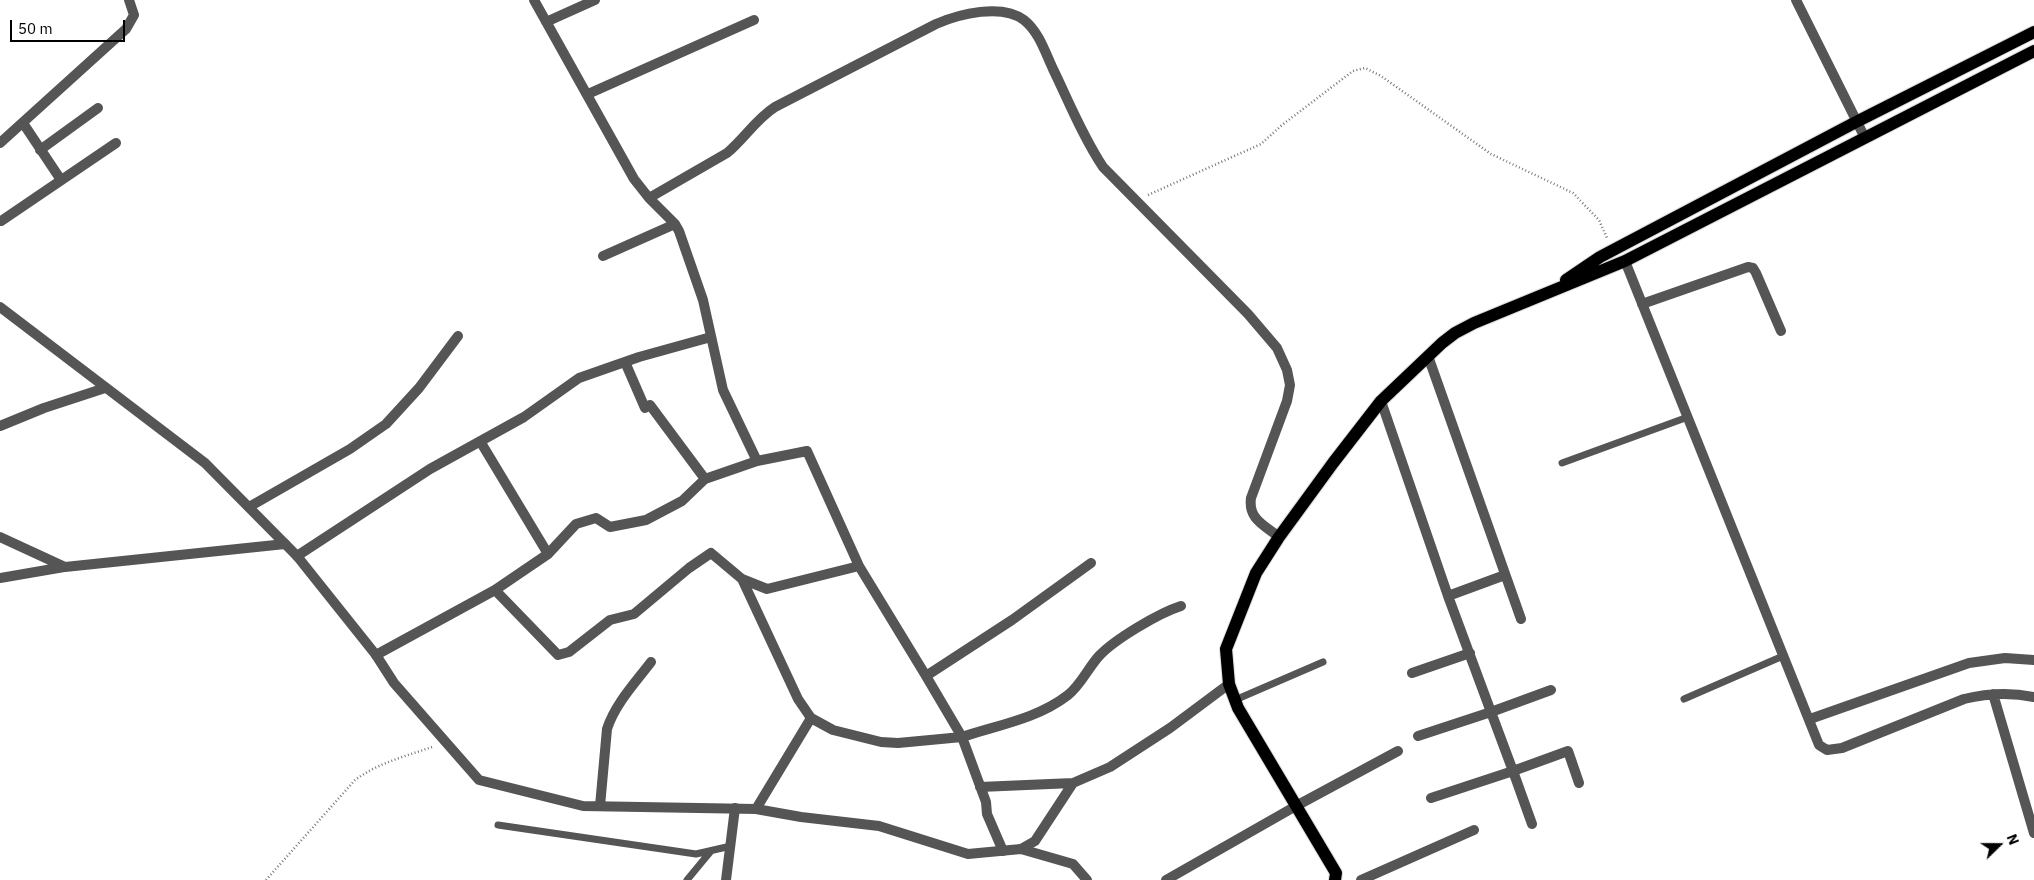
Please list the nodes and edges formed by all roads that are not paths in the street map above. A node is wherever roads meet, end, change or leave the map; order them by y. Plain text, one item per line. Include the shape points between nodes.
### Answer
1 (129, 0) edge
2 (534, 0) edge
3 (594, 0) edge
4 (1796, 0) edge
5 (754, 20) dead end
6 (546, 22) junction
7 (2034, 32) edge
8 (2034, 51) edge
9 (588, 94) junction
10 (98, 108) dead end
11 (1856, 122) junction
12 (23, 123) junction
13 (1865, 138) junction
14 (0, 143) edge
15 (116, 143) dead end
16 (40, 150) junction
17 (61, 180) junction
18 (649, 198) junction
19 (2, 221) dead end
20 (675, 224) junction
21 (603, 256) dead end
22 (1625, 261) junction
23 (1543, 295) junction
24 (1642, 304) junction
25 (0, 307) edge
26 (1781, 331) dead end
27 (458, 336) dead end
28 (711, 337) junction
29 (1428, 356) junction
30 (625, 362) junction
31 (105, 388) junction
32 (1381, 401) junction
33 (1688, 417) junction
34 (0, 426) edge
35 (480, 441) junction
36 (757, 461) junction
37 (1562, 463) dead end
38 (704, 479) junction
39 (249, 507) junction
40 (0, 537) edge
41 (1279, 537) junction
42 (285, 544) junction
43 (548, 554) junction
44 (297, 556) junction
45 (1091, 563) dead end
46 (859, 566) junction
47 (65, 567) junction
48 (1505, 574) junction
49 (0, 578) edge
50 (742, 579) junction
51 (495, 590) junction
52 (1448, 596) junction
53 (1181, 606) dead end
54 (1520, 619) dead end
55 (1470, 653) junction
56 (376, 655) junction
57 (1783, 656) junction
58 (2034, 660) edge
59 (651, 662) dead end
60 (1323, 662) dead end
61 (1412, 674) dead end
62 (926, 676) junction
63 (1229, 684) junction
64 (1551, 690) dead end
65 (1994, 694) junction
66 (2034, 697) edge
67 (1684, 699) dead end
68 (1235, 700) junction
69 (1491, 712) junction
70 (811, 718) junction
71 (1811, 723) junction
72 (1418, 736) dead end
73 (962, 737) junction
74 (1398, 751) dead end
75 (1512, 771) junction
76 (1073, 783) junction
77 (1579, 783) dead end
78 (980, 788) junction
79 (1431, 798) dead end
80 (600, 806) junction
81 (1296, 806) junction
82 (735, 808) junction
83 (756, 808) junction
84 (1532, 824) dead end
85 (498, 825) dead end
86 (1474, 830) dead end
87 (2034, 833) edge
88 (731, 846) junction
89 (1021, 849) junction
90 (711, 851) junction
91 (1003, 851) junction
92 (726, 879) edge
93 (687, 880) edge
94 (1087, 880) edge
95 (1166, 880) edge
96 (1335, 880) edge
97 (1361, 880) edge

1 - 12 street via 134,14 126,29
2 - 6 street
3 - 6 street
4 - 11 street
5 - 9 street
6 - 9 street
7 - 11 main road
8 - 13 main road
9 - 18 street via 634,179
10 - 16 street
11 - 13 street
11 - 23 main road via 1600,257
12 - 14 street
12 - 16 street
13 - 22 main road
15 - 17 street
16 - 17 street
17 - 19 street
18 - 20 street
18 - 41 street via 727,153 766,113 936,24 974,12 1000,12 1022,19 1034,32 1097,158 1112,179 1248,314 1283,358 1290,385 1287,400 1250,506 1257,520
20 - 21 street
20 - 28 street via 703,300
22 - 23 main road
22 - 24 street
23 - 29 main road via 1454,333
24 - 26 street via 1748,267 1756,273
24 - 33 street
25 - 31 street
27 - 39 street via 419,388 386,424 350,449
28 - 30 street
28 - 36 street via 723,390
29 - 32 main road
29 - 48 street
30 - 35 street via 579,378 524,417
30 - 38 street via 647,407
31 - 34 street
31 - 39 street via 205,463
32 - 41 main road
32 - 52 street
33 - 37 lane
33 - 57 street
35 - 43 street
35 - 44 street via 430,469
36 - 38 street
36 - 46 street via 807,451
38 - 43 street via 682,502 646,520 610,527 596,518 576,524
39 - 42 street
40 - 47 street
41 - 63 main road via 1256,573 1226,649
42 - 44 street
42 - 47 street
43 - 51 street
44 - 56 street
45 - 62 street
46 - 50 street via 767,590
46 - 62 street
47 - 49 street
48 - 52 street
48 - 54 street
50 - 51 street via 712,553 634,614 610,620 569,652 558,655
50 - 70 street via 798,699
51 - 56 street
52 - 55 street
53 - 73 street via 1114,644 1100,655 1069,694 1039,714
55 - 61 street
55 - 69 street
56 - 80 street via 394,683 479,780 583,806
57 - 67 lane
57 - 71 street
58 - 71 street via 2005,658 1969,662
59 - 80 street via 610,720
60 - 68 lane
62 - 73 street
63 - 68 main road
63 - 76 street via 1110,767
64 - 69 street
65 - 66 street
65 - 71 street via 1964,699 1842,748 1827,750 1819,745
65 - 87 street
68 - 81 main road
69 - 72 street
69 - 75 street
70 - 73 street via 833,730 881,742
70 - 83 street
73 - 78 street
74 - 81 street
75 - 77 street via 1568,751
75 - 79 street
75 - 84 street
76 - 78 street
76 - 89 street via 1035,841
78 - 91 street
80 - 82 street
81 - 95 street
81 - 96 main road via 1336,873
82 - 83 street
82 - 88 street
83 - 91 street via 880,826 968,854
85 - 90 lane via 687,853
86 - 97 street
88 - 90 lane
88 - 92 street
89 - 91 street
89 - 94 street via 1073,864
90 - 93 lane

